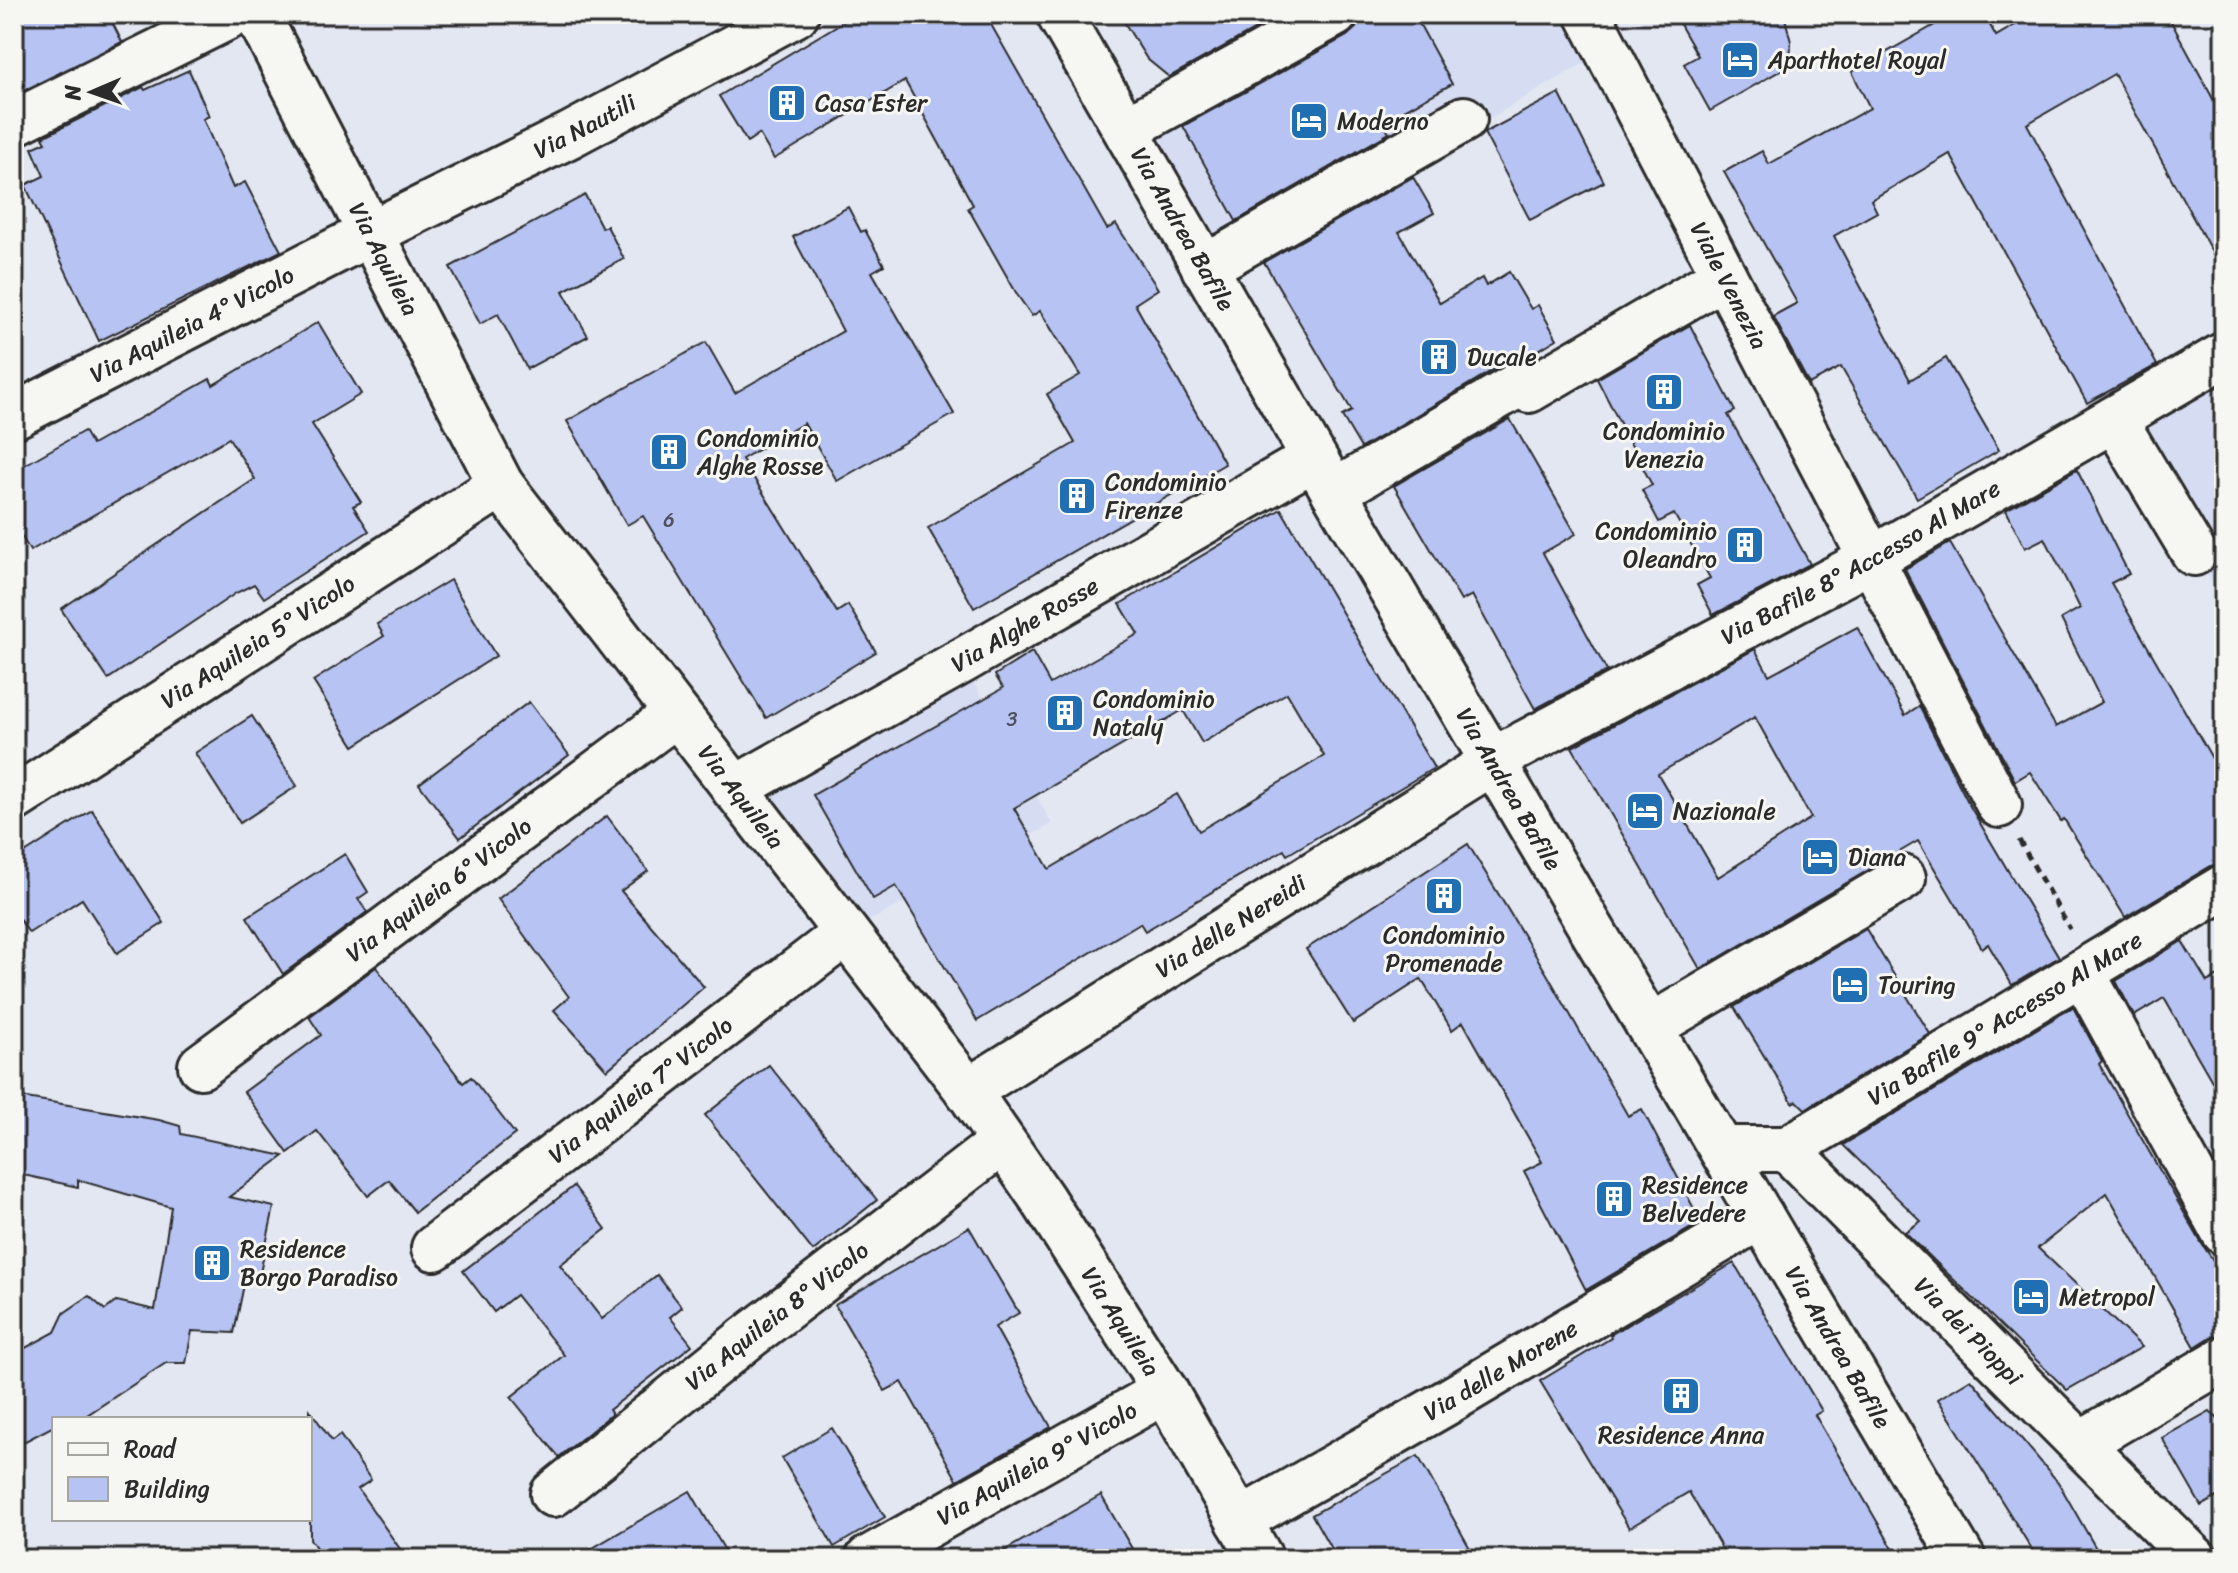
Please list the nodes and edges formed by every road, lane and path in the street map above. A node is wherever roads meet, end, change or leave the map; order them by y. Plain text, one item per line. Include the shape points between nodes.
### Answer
1 (234, 14) edge
2 (257, 14) edge
3 (796, 14) edge
4 (1059, 14) edge
5 (1335, 14) edge
6 (1588, 14) edge
7 (1464, 119) dead end
8 (14, 123) edge
9 (1126, 129) junction
10 (371, 233) junction
11 (1204, 268) junction
12 (1724, 276) junction
13 (2224, 355) edge
14 (14, 416) edge
15 (2114, 419) junction
16 (1324, 475) junction
17 (501, 485) junction
18 (2194, 553) dead end
19 (1872, 559) junction
20 (676, 714) junction
21 (1495, 762) junction
22 (734, 789) junction
23 (14, 799) edge
24 (1999, 805) joint
25 (1903, 878) dead end
26 (2224, 887) edge
27 (846, 933) junction
28 (2087, 969) junction
29 (1650, 1027) junction
30 (201, 1066) dead end
31 (968, 1091) junction
32 (1002, 1142) junction
33 (1722, 1149) junction
34 (1787, 1149) junction
35 (1761, 1216) junction
36 (2224, 1232) edge
37 (434, 1248) dead end
38 (2224, 1359) edge
39 (1165, 1391) junction
40 (2081, 1443) junction
41 (553, 1494) dead end
42 (1239, 1521) junction
43 (868, 1559) edge
44 (1261, 1559) edge
45 (1963, 1559) edge
46 (2195, 1559) edge

1 - 8 street
2 - 10 street, Via Aquileia
3 - 10 street, Via Nautili via 570,135
4 - 9 street, Via Andrea Bafile
5 - 9 street
6 - 12 street, Viale Venezia
7 - 11 street
9 - 11 street, Via Andrea Bafile
10 - 14 street, Via Aquileia 4° Vicolo
10 - 17 street, Via Aquileia
11 - 16 street, Via Andrea Bafile
12 - 16 street, Via Alghe Rosse via 1529,390 1523,382
12 - 19 street, Viale Venezia
13 - 15 street, Via Bafile 8° Accesso Al Mare
15 - 18 street
15 - 19 street, Via Bafile 8° Accesso Al Mare
16 - 21 street, Via Andrea Bafile
16 - 22 street, Via Alghe Rosse via 962,661
17 - 20 street, Via Aquileia
17 - 23 street, Via Aquileia 5° Vicolo
19 - 21 street, Via Bafile 8° Accesso Al Mare
19 - 24 street, Viale Venezia
20 - 22 street, Via Aquileia
20 - 30 street, Via Aquileia 6° Vicolo
21 - 29 street, Via Andrea Bafile
21 - 31 street, Via delle Nereidi
22 - 27 street, Via Aquileia
24 - 28 path
25 - 29 street
26 - 28 street, Via Bafile 9° Accesso Al Mare
27 - 31 street, Via Aquileia
27 - 37 street, Via Aquileia 7° Vicolo
28 - 34 street, Via Bafile 9° Accesso Al Mare
28 - 36 street
29 - 33 street, Via Andrea Bafile
31 - 32 street, Via Aquileia
32 - 39 street, Via Aquileia
32 - 41 street, Via Aquileia 8° Vicolo
33 - 34 street
33 - 35 street, Via Andrea Bafile
34 - 40 street, Via dei Pioppi
35 - 42 street, Via delle Morene
35 - 45 street, Via Andrea Bafile
38 - 40 street
39 - 42 street, Via Aquileia
39 - 43 street, Via Aquileia 9° Vicolo
40 - 46 street, Via dei Pioppi
42 - 44 street, Via Aquileia

